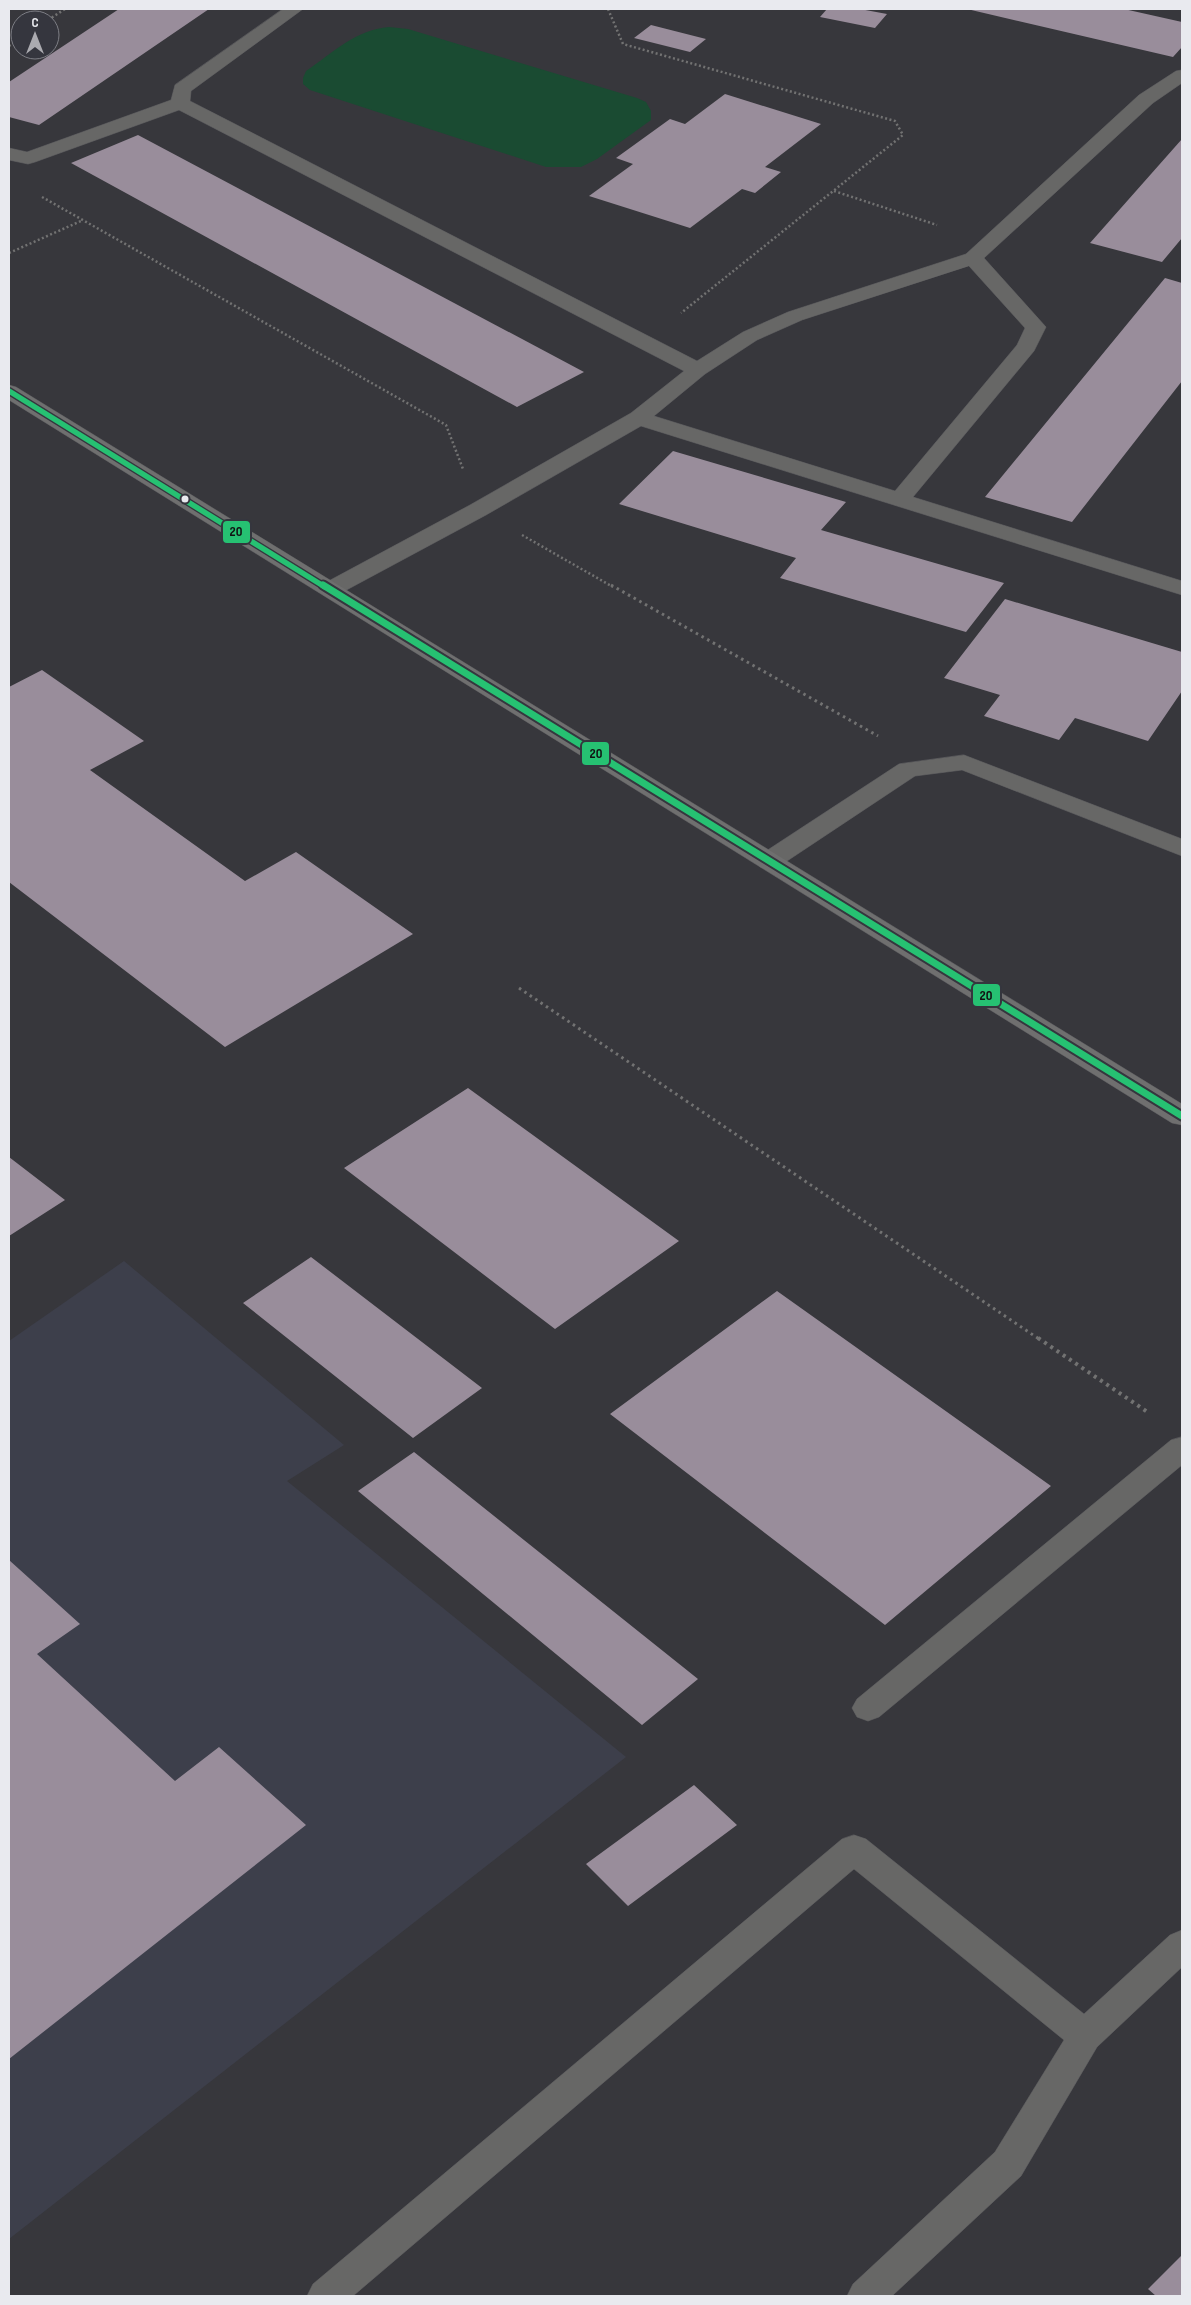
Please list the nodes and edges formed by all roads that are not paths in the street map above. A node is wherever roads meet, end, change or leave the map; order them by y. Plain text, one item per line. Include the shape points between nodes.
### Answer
1 (294, 9) edge
2 (1182, 75) edge
3 (180, 103) junction
4 (9, 154) edge
5 (973, 258) junction
6 (698, 370) junction
7 (9, 391) edge
8 (638, 418) junction
9 (899, 500) junction
10 (1182, 588) edge
11 (331, 589) junction
12 (1182, 848) edge
13 (768, 861) junction
14 (1182, 1116) edge
15 (1182, 1448) edge
16 (868, 1708) dead end
17 (1182, 1945) edge
18 (1085, 2036) junction
19 (326, 2296) edge
20 (866, 2296) edge

1 - 3 lane via 182,89
2 - 5 lane via 1146,98
3 - 4 lane via 28,158
3 - 6 lane
5 - 6 lane via 795,316 750,336
5 - 9 lane via 1036,327 1027,347
6 - 8 lane
7 - 11 main road
8 - 9 lane
8 - 11 lane via 478,510
9 - 10 lane
11 - 13 main road
12 - 13 lane via 964,762 908,769
13 - 14 main road
15 - 16 lane
17 - 18 lane
18 - 19 lane via 854,1850
18 - 20 lane via 1008,2164

